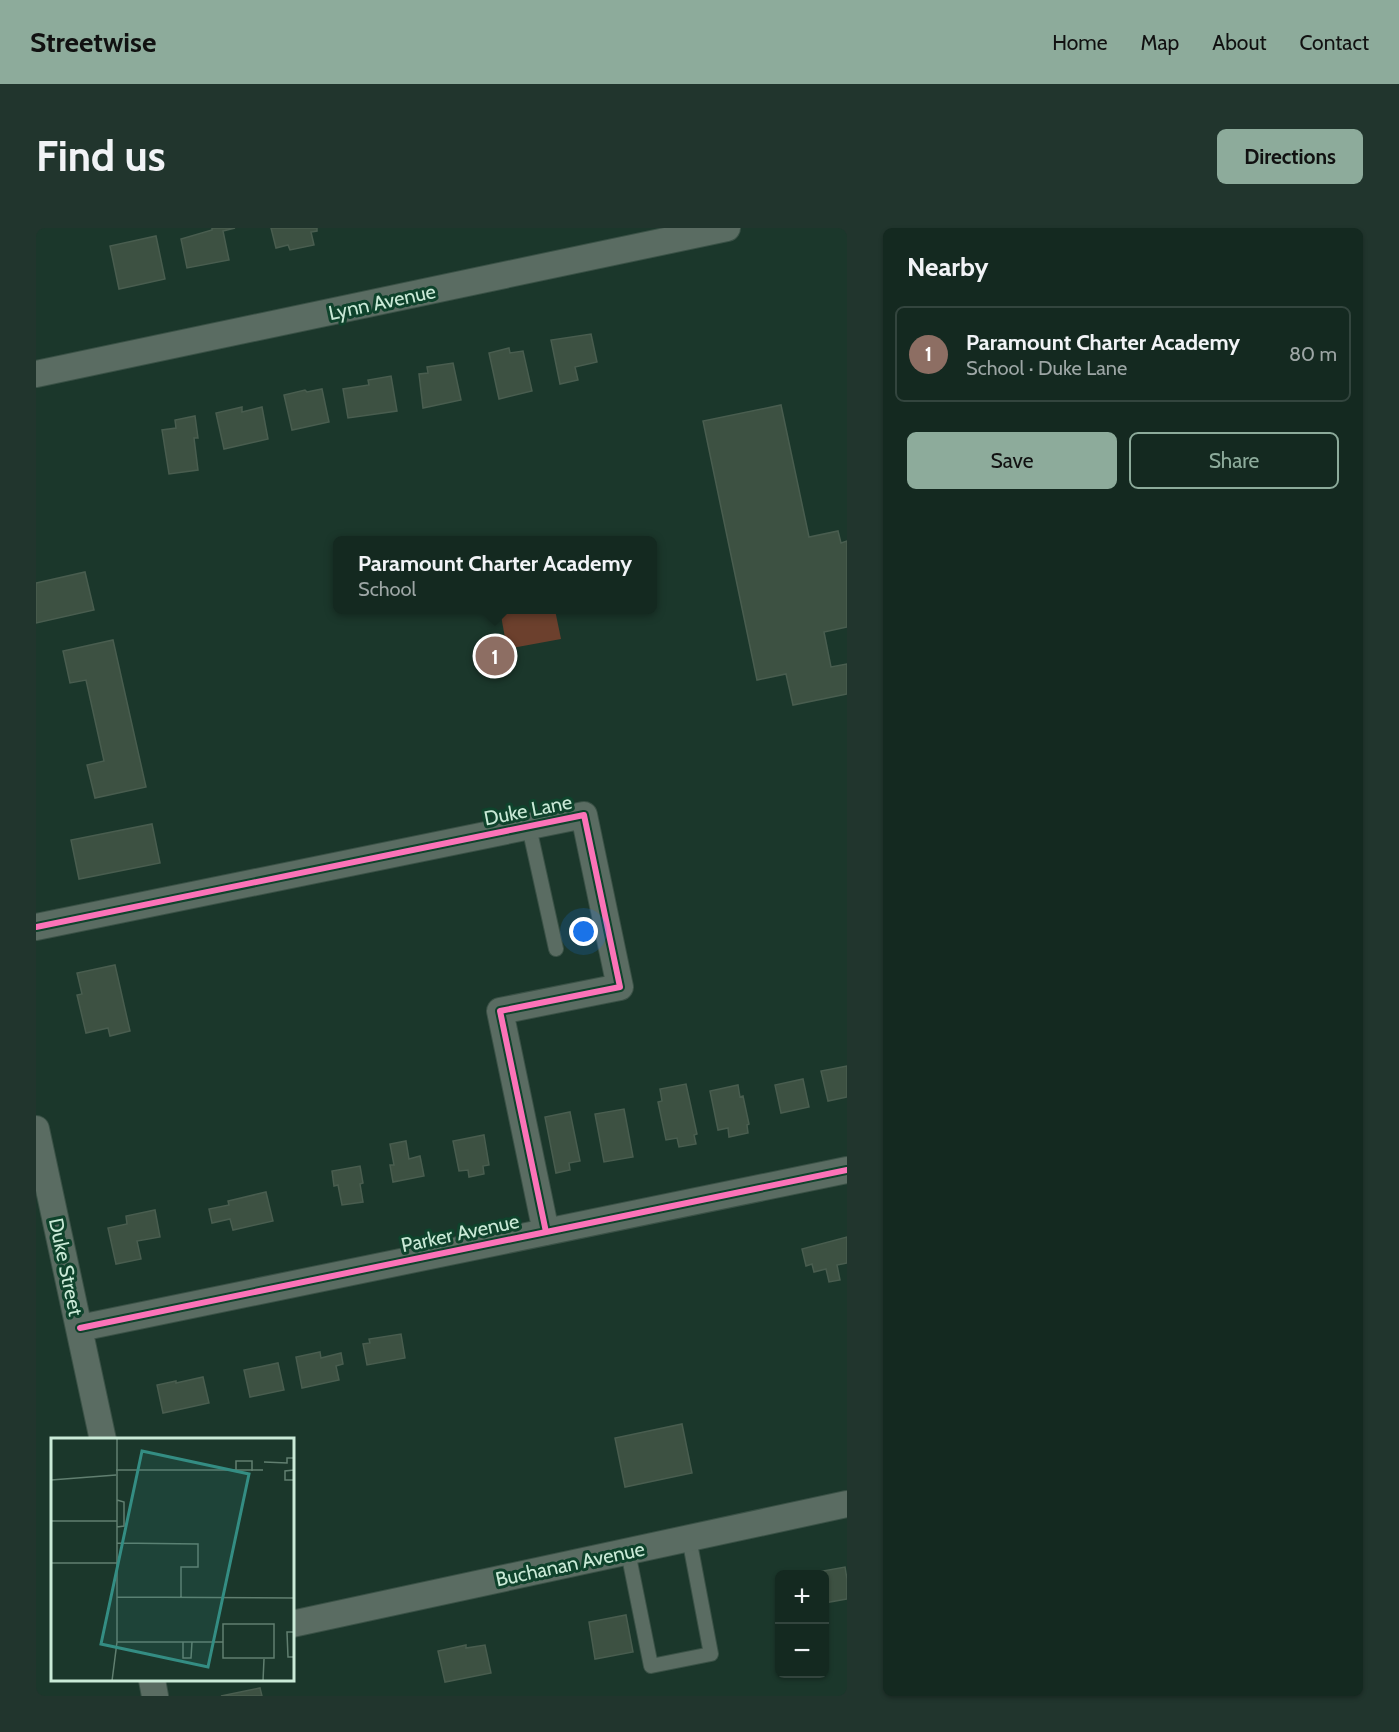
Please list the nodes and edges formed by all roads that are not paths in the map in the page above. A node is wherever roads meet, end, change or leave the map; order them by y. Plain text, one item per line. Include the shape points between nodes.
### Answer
1 (727, 228) edge
2 (36, 374) edge
3 (529, 827) junction
4 (36, 927) edge
5 (556, 949) dead end
6 (36, 1129) edge
7 (847, 1170) edge
8 (546, 1232) junction
9 (80, 1328) junction
10 (103, 1438) edge
11 (847, 1504) edge
12 (689, 1538) junction
13 (628, 1552) junction
14 (294, 1624) edge
15 (153, 1681) edge
16 (155, 1696) edge

1 - 2 street, Lynn Avenue
3 - 4 street, Duke Lane
3 - 5 lane
3 - 8 street, Duke Lane via 584,815 620,987 500,1011
6 - 9 street, Duke Street
7 - 8 street, Parker Avenue
8 - 9 street, Parker Avenue
9 - 10 street, Duke Street
11 - 12 street, Buchanan Avenue
12 - 13 street, Buchanan Avenue
12 - 13 lane via 711,1654 651,1666
13 - 14 street, Buchanan Avenue
15 - 16 street

